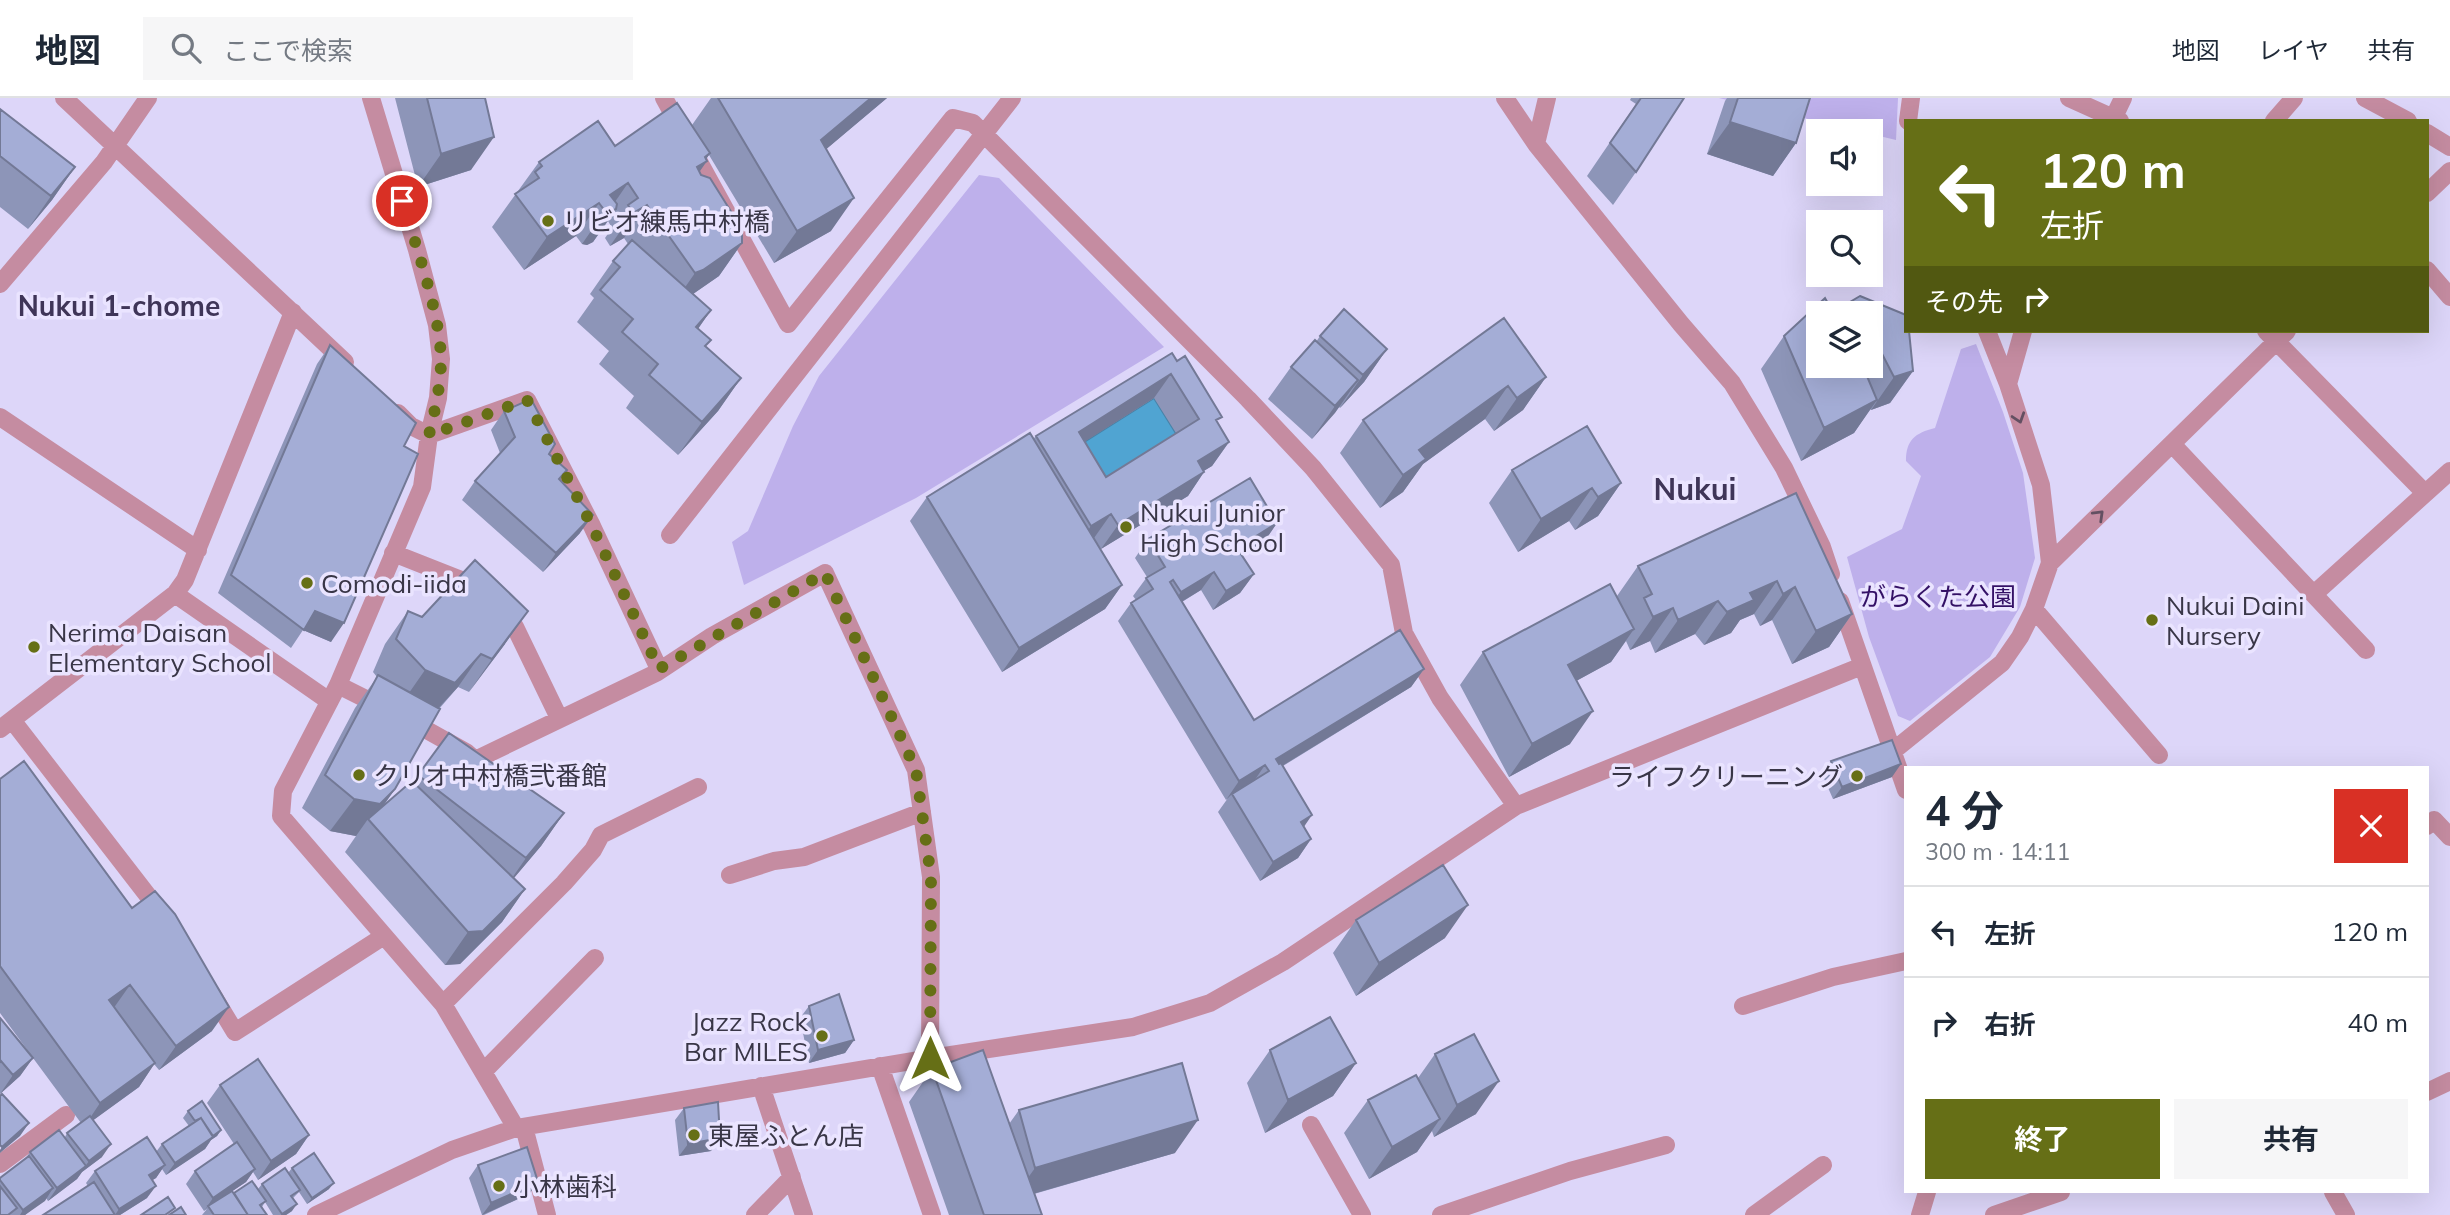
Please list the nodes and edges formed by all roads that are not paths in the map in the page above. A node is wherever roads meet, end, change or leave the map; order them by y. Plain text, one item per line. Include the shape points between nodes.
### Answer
1 (64, 98) edge
2 (148, 98) edge
3 (371, 98) edge
4 (664, 98) edge
5 (1012, 98) edge
6 (1504, 98) edge
7 (1547, 98) edge
8 (1911, 98) edge
9 (2070, 98) edge
10 (2123, 98) edge
11 (2294, 98) edge
12 (2365, 98) edge
13 (1908, 119) edge
14 (2113, 119) edge
15 (2115, 119) edge
16 (2276, 119) edge
17 (2404, 119) edge
18 (984, 133) junction
19 (2429, 134) edge
20 (1536, 144) junction
21 (116, 145) junction
22 (2450, 147) edge
23 (2450, 171) edge
24 (2429, 191) edge
25 (2429, 272) edge
26 (0, 284) edge
27 (2450, 297) edge
28 (293, 312) junction
29 (1988, 333) edge
30 (2021, 333) edge
31 (2276, 334) edge
32 (362, 379) edge
33 (2008, 384) junction
34 (382, 398) edge
35 (0, 417) edge
36 (429, 435) junction
37 (2172, 444) junction
38 (2450, 471) edge
39 (2425, 493) junction
40 (670, 535) dead end
41 (198, 550) junction
42 (393, 553) junction
43 (2050, 563) junction
44 (175, 594) junction
45 (2314, 594) junction
46 (2034, 609) junction
47 (2367, 650) dead end
48 (1861, 666) junction
49 (659, 669) junction
50 (338, 685) junction
51 (329, 701) junction
52 (559, 718) junction
53 (6, 725) edge
54 (1894, 751) junction
55 (2160, 755) dead end
56 (1904, 784) edge
57 (698, 787) dead end
58 (1516, 806) junction
59 (922, 811) junction
60 (2429, 824) edge
61 (2450, 837) edge
62 (730, 875) dead end
63 (170, 924) edge
64 (384, 936) junction
65 (595, 958) dead end
66 (1904, 961) edge
67 (206, 984) edge
68 (443, 1004) junction
69 (1743, 1006) dead end
70 (930, 1058) junction
71 (880, 1066) junction
72 (483, 1072) junction
73 (2450, 1082) edge
74 (761, 1086) junction
75 (2429, 1091) edge
76 (66, 1115) dead end
77 (1311, 1125) edge
78 (520, 1128) junction
79 (1666, 1145) dead end
80 (0, 1164) edge
81 (1823, 1165) dead end
82 (792, 1177) junction
83 (1927, 1193) edge
84 (2058, 1193) edge
85 (2334, 1193) edge
86 (316, 1215) edge
87 (547, 1215) edge
88 (755, 1215) edge
89 (804, 1215) edge
90 (932, 1215) edge
91 (1362, 1215) edge
92 (1441, 1215) edge
93 (1754, 1215) edge
94 (1920, 1215) edge
95 (1994, 1215) edge
96 (2346, 1215) edge

1 - 21 street
2 - 21 street
3 - 36 street via 437,325 441,359
4 - 18 street via 788,324 953,118 973,123
5 - 18 street
6 - 20 street
7 - 20 street
8 - 13 street
9 - 14 street
10 - 15 street
11 - 16 street
12 - 17 street
18 - 40 street
18 - 58 street via 1304,458 1391,565 1404,633 1440,698
19 - 22 street
20 - 48 street via 1752,412 1822,547
21 - 26 street
21 - 28 street
23 - 24 street
25 - 27 street
28 - 32 street
28 - 41 street
29 - 33 street
30 - 33 street
31 - 37 street
31 - 39 street
33 -> 43 street via 2041,485
34 - 36 street via 411,426
35 - 41 street
36 - 42 street via 422,486
36 - 49 street via 527,400
43 -> 37 street
37 - 45 street
38 - 39 street
39 - 45 street
41 - 44 street
42 - 50 street
42 - 52 street via 464,581 515,627
43 - 46 street
44 - 51 street
44 - 53 street
45 - 47 street
46 - 54 street via 2002,663
46 - 55 street
48 - 54 street
48 - 58 street
49 - 52 street
49 - 59 street via 825,573 916,770
50 - 51 street
50 - 52 street via 430,731 475,760
51 - 64 street via 283,791 281,816
53 - 63 street
54 - 56 street
57 - 68 street via 600,835 564,883
58 - 70 street via 1283,962 1209,1003 1133,1027
59 - 62 street via 804,857
59 - 70 street via 931,877
60 - 61 street via 2434,820
64 - 67 street via 235,1032
64 - 68 street
65 - 72 street
66 - 69 street via 1833,977
68 - 72 street
70 - 71 street
71 - 74 street
71 - 90 street
72 - 78 street
73 - 75 street
74 - 78 street
74 - 82 street
76 - 80 street
77 - 91 street
78 - 86 street via 452,1150
78 - 87 street
79 - 92 street via 1570,1171
81 - 93 street
82 - 88 street
82 - 89 street
83 - 94 street
84 - 95 street
85 - 96 street

